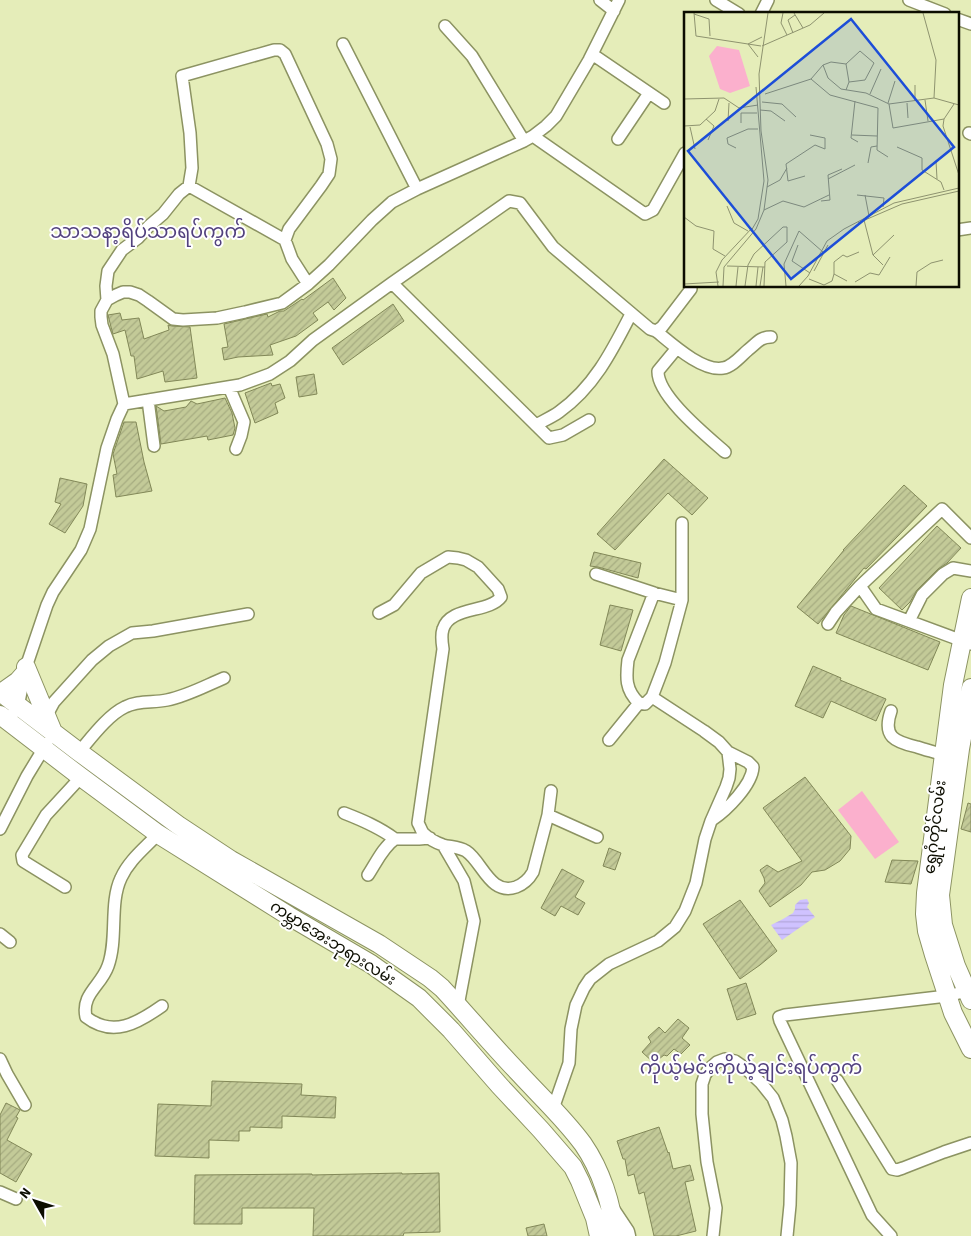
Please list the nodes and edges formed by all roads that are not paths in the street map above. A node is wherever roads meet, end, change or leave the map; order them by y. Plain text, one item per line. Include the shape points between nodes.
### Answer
1 (600, 0) edge
2 (620, 0) edge
3 (716, 0) edge
4 (768, 0) edge
5 (909, 0) edge
6 (614, 11) junction
7 (736, 12) edge
8 (762, 12) edge
9 (940, 12) edge
10 (958, 18) edge
11 (971, 24) edge
12 (445, 26) dead end
13 (343, 44) dead end
14 (592, 54) junction
15 (649, 93) junction
16 (664, 103) dead end
17 (618, 138) dead end
18 (528, 139) junction
19 (684, 155) edge
20 (189, 186) junction
21 (417, 189) junction
22 (971, 228) edge
23 (958, 230) edge
24 (285, 240) junction
25 (392, 283) junction
26 (308, 284) junction
27 (691, 289) dead end
28 (107, 300) junction
29 (631, 314) junction
30 (656, 330) junction
31 (771, 337) dead end
32 (677, 348) junction
33 (229, 387) junction
34 (148, 400) junction
35 (124, 404) junction
36 (589, 420) dead end
37 (536, 425) junction
38 (154, 446) dead end
39 (236, 449) dead end
40 (725, 452) dead end
41 (682, 523) dead end
42 (971, 538) edge
43 (971, 571) edge
44 (596, 574) dead end
45 (860, 586) junction
46 (654, 592) junction
47 (971, 598) edge
48 (682, 600) junction
49 (379, 613) dead end
50 (248, 614) dead end
51 (909, 621) junction
52 (828, 624) dead end
53 (966, 642) edge
54 (26, 670) junction
55 (224, 678) dead end
56 (971, 688) edge
57 (1, 693) edge
58 (652, 697) junction
59 (639, 703) junction
60 (18, 707) junction
61 (892, 711) dead end
62 (4, 718) edge
63 (50, 725) junction
64 (609, 740) dead end
65 (43, 748) junction
66 (79, 752) junction
67 (728, 752) junction
68 (944, 754) junction
69 (81, 777) junction
70 (551, 791) dead end
71 (344, 813) dead end
72 (548, 815) junction
73 (711, 821) junction
74 (0, 829) edge
75 (158, 834) junction
76 (597, 837) dead end
77 (430, 838) junction
78 (395, 839) junction
79 (443, 845) junction
80 (368, 874) dead end
81 (66, 888) dead end
82 (300, 899) junction
83 (289, 916) junction
84 (0, 934) edge
85 (10, 942) dead end
86 (395, 953) junction
87 (371, 964) junction
88 (969, 995) edge
89 (947, 996) junction
90 (162, 1006) dead end
91 (458, 1006) junction
92 (971, 1049) edge
93 (0, 1059) edge
94 (838, 1080) dead end
95 (536, 1091) junction
96 (511, 1098) junction
97 (25, 1105) dead end
98 (554, 1109) junction
99 (971, 1143) edge
100 (0, 1192) edge
101 (16, 1199) dead end
102 (612, 1211) junction
103 (595, 1218) junction
104 (709, 1235) edge
105 (588, 1236) edge
106 (599, 1236) edge
107 (616, 1236) edge
108 (627, 1236) edge
109 (787, 1236) edge
110 (892, 1236) edge

1 - 6 street
2 - 6 street
3 - 7 street
4 - 8 street
5 - 9 street
6 - 14 street
10 - 11 street
12 - 18 street via 472,56
13 - 21 street
14 - 15 street
14 - 18 street via 556,116
15 - 16 street
15 - 17 street
18 - 19 street via 645,214 653,210
18 - 21 street
20 - 24 street
20 - 24 street via 192,168 190,133 182,76 280,50 285,54 331,159 329,174 289,229
20 - 28 street via 122,250 108,270
21 - 26 street via 392,202
22 - 23 street
24 - 26 street via 292,259
25 - 29 street via 509,202 515,202 520,203 553,247
25 - 33 street via 270,374
25 - 37 street
26 - 28 street via 282,302 216,318 173,319 130,292 122,292
27 - 30 street via 662,327
28 - 35 street via 101,311 102,324 113,354
29 - 30 street
29 - 37 street via 597,375 559,413
30 - 32 street
31 - 32 street via 764,337 724,368 701,364
32 - 40 street via 658,375 681,412
33 - 34 street
33 - 39 street via 244,422
34 - 35 street
34 - 38 street
35 - 54 street via 107,448 90,530 47,605
36 - 37 street via 563,435 549,438
41 - 48 street
42 - 45 street via 942,509
43 - 51 street via 953,568 943,574 922,595
44 - 46 street
45 - 51 street via 876,609
45 - 52 street
46 - 48 street
46 - 59 street via 626,672 630,691
47 - 53 main road, ရွှေဂုံတိုင်လမ်း
48 - 58 street
49 - 77 street via 394,605 421,573 448,557 466,560 478,567 501,597 489,605 453,617 442,630 442,657 418,822 422,832
50 - 63 street via 132,633 92,660 54,702
51 - 53 street
53 - 68 main road, ရွှေဂုံတိုင်လမ်း via 953,685
54 - 57 main road via 18,681
54 - 60 street
54 - 63 main road
55 - 66 street via 182,696 135,703 123,708
56 - 88 main road, ရွှေဂုံတိုင်လမ်း via 940,895 943,925
57 - 60 main road, ကမ္ဘာအေးဘုရားလမ်း
58 - 59 street via 646,704
58 - 67 street via 704,731
59 - 64 street
60 - 62 street
60 - 63 main road, ကမ္ဘာအေးဘုရားလမ်း
61 - 68 street via 888,719 891,736 905,745
62 - 65 main road, ကမ္ဘာအေးဘုရားလမ်း
63 - 65 street
63 - 66 main road, ကမ္ဘာအေးဘုရားလမ်း
65 - 69 main road, ကမ္ဘာအေးဘုရားလမ်း
65 - 74 street
66 - 82 main road, ကမ္ဘာအေးဘုရားလမ်း via 178,825
67 - 73 street via 729,778
67 - 73 street via 748,762 752,771 730,807
68 - 89 main road, ရွှေဂုံတိုင်လမ်း via 925,914
69 - 75 main road, ကမ္ဘာအေးဘုရားလမ်း
69 - 81 street via 46,815 22,855 23,861
70 - 72 street
71 - 78 street via 370,823
72 - 76 street
72 - 79 street via 533,872 520,885 510,889 492,882 468,852
73 - 98 street via 696,882 675,927 658,941 610,964 590,979 584,988 576,1005 569,1063
75 - 83 main road, ကမ္ဘာအေးဘုရားလမ်း
75 - 90 street via 126,868 120,880 116,890 112,953 101,979 89,994 84,1011 90,1021 118,1028 136,1023
77 - 78 street
77 - 79 street
78 - 80 street via 387,845
79 - 91 street via 464,881 474,921
82 - 83 main road
82 - 86 main road, ကမ္ဘာအေးဘုရားလမ်း
83 - 87 main road, ကမ္ဘာအေးဘုရားလမ်း
84 - 85 street
86 - 87 main road
86 - 91 main road, ကမ္ဘာအေးဘုရားလမ်း via 430,978
87 - 96 main road, ကမ္ဘာအေးဘုရားလမ်း via 420,998
88 - 89 street
89 - 92 main road, ရွှေဂုံတိုင်လမ်း
89 - 110 street via 779,1017 872,1215
91 - 95 main road, ကမ္ဘာအေးဘုရားလမ်း
93 - 97 street
94 - 99 street via 892,1169 897,1170
95 - 96 main road
95 - 98 main road, ကမ္ဘာအေးဘုရားလမ်း
96 - 103 main road, ကမ္ဘာအေးဘုရားလမ်း via 573,1167
98 - 102 main road, ကမ္ဘာအေးဘုရားလမ်း via 594,1161
100 - 101 street
102 - 107 main road, ကမ္ဘာအေးဘုရားလမ်း
102 - 108 main road
103 - 105 main road
103 - 106 main road, ကမ္ဘာအေးဘုရားလမ်း
104 - 109 street via 716,1208 707,1162 702,1084 709,1069 726,1059 735,1061 761,1083 773,1098 782,1120 791,1163

